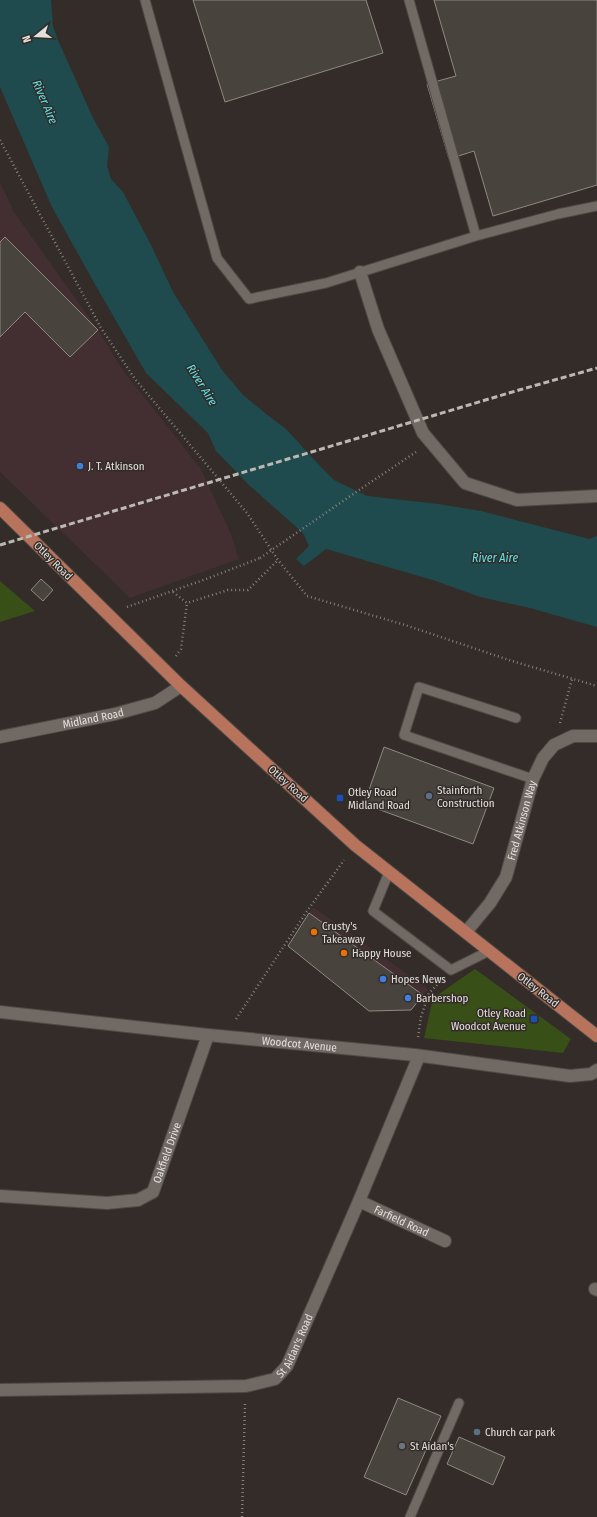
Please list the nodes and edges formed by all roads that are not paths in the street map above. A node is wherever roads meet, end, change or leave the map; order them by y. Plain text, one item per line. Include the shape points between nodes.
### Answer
1 (145, 0) edge
2 (409, 0) edge
3 (597, 206) edge
4 (476, 236) junction
5 (360, 272) junction
6 (597, 496) edge
7 (0, 508) edge
8 (181, 686) junction
9 (516, 718) dead end
10 (597, 736) edge
11 (0, 738) edge
12 (533, 778) junction
13 (389, 872) junction
14 (466, 932) junction
15 (489, 951) junction
16 (0, 1012) edge
17 (208, 1035) junction
18 (597, 1036) edge
19 (417, 1056) junction
20 (597, 1070) edge
21 (0, 1196) edge
22 (359, 1201) junction
23 (445, 1241) dead end
24 (0, 1390) edge
25 (459, 1403) dead end
26 (410, 1517) edge

1 - 5 lane via 217,258 249,299 326,284
2 - 4 lane
3 - 4 lane
4 - 5 lane
5 - 6 street via 378,329 423,433 464,483 517,500
7 - 8 main road, Otley Road
8 - 11 street, Midland Road via 155,702 115,714
8 - 13 main road, Otley Road via 355,845
9 - 12 lane via 419,687 404,735
10 - 12 street, Fred Atkinson Way via 573,736 554,744 543,758
12 - 14 street, Fred Atkinson Way via 506,877 490,903
13 - 14 main road, Otley Road
13 - 15 lane via 373,911 451,970
14 - 15 main road, Otley Road
15 - 18 main road, Otley Road
16 - 17 street, Woodcot Avenue
17 - 19 street, Woodcot Avenue
17 - 21 street, Oakfield Drive via 153,1192 138,1200 107,1203
19 - 20 street, Woodcot Avenue via 570,1076 591,1074
19 - 22 street, St Aidan's Road
22 - 23 street, Farfield Road
22 - 24 street, St Aidan's Road via 287,1366 275,1379 246,1386
25 - 26 lane

